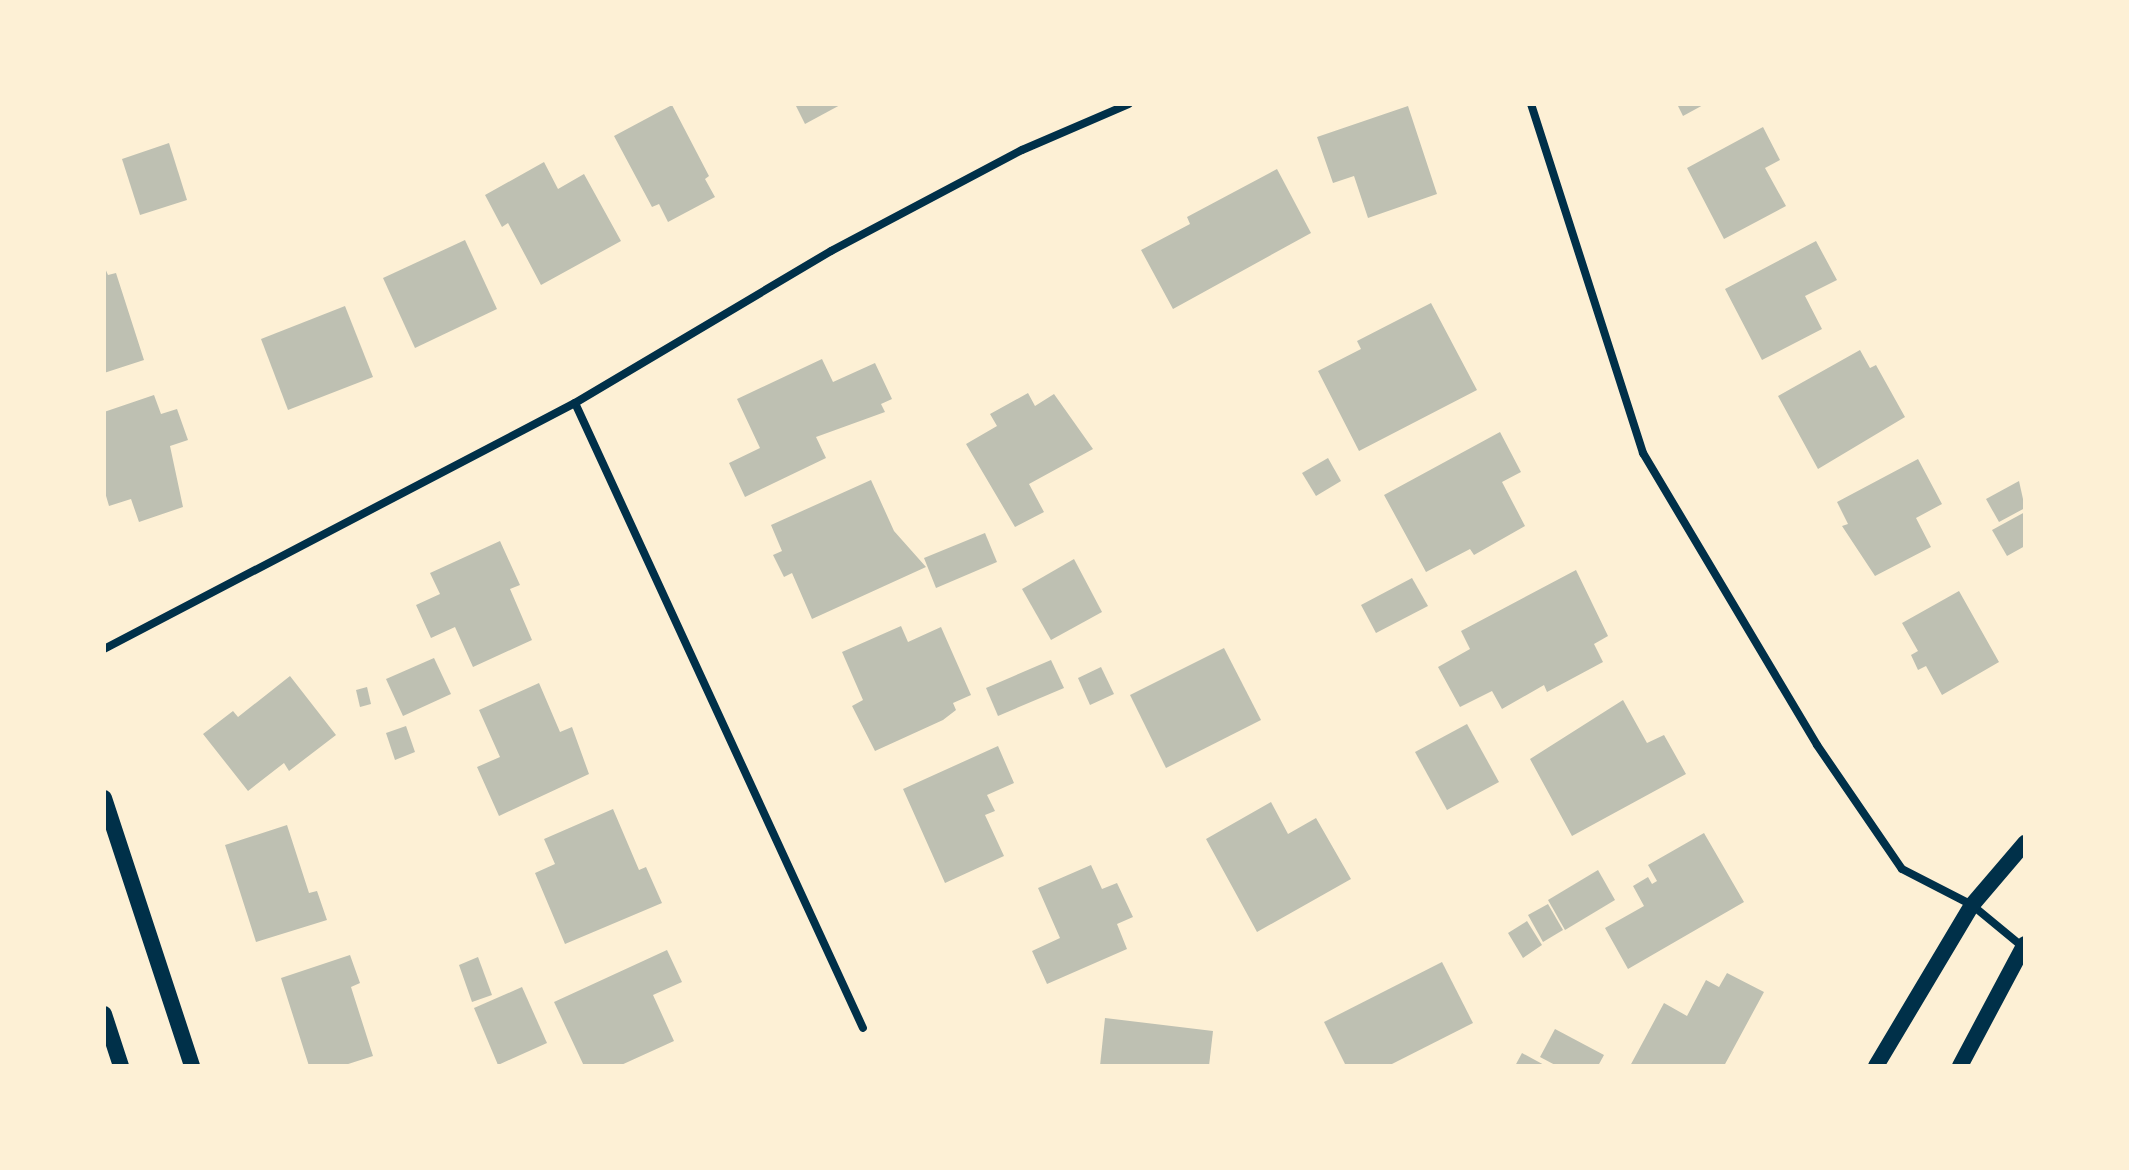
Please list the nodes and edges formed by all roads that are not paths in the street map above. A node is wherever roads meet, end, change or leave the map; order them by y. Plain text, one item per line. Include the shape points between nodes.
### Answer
1 (1129, 104) edge
2 (1531, 104) edge
3 (575, 403) junction
4 (104, 649) edge
5 (104, 798) edge
6 (2025, 843) edge
7 (1972, 905) junction
8 (2024, 945) edge
9 (104, 1014) edge
10 (863, 1028) dead end
11 (121, 1066) edge
12 (192, 1066) edge
13 (1876, 1066) edge
14 (1960, 1066) edge

1 - 3 street via 1022,150 831,251
2 - 7 street via 1643,453 1817,745 1902,869
3 - 4 street
3 - 10 street
5 - 12 main road
6 - 7 main road
7 - 8 street
7 - 13 main road
8 - 14 main road
9 - 11 main road

